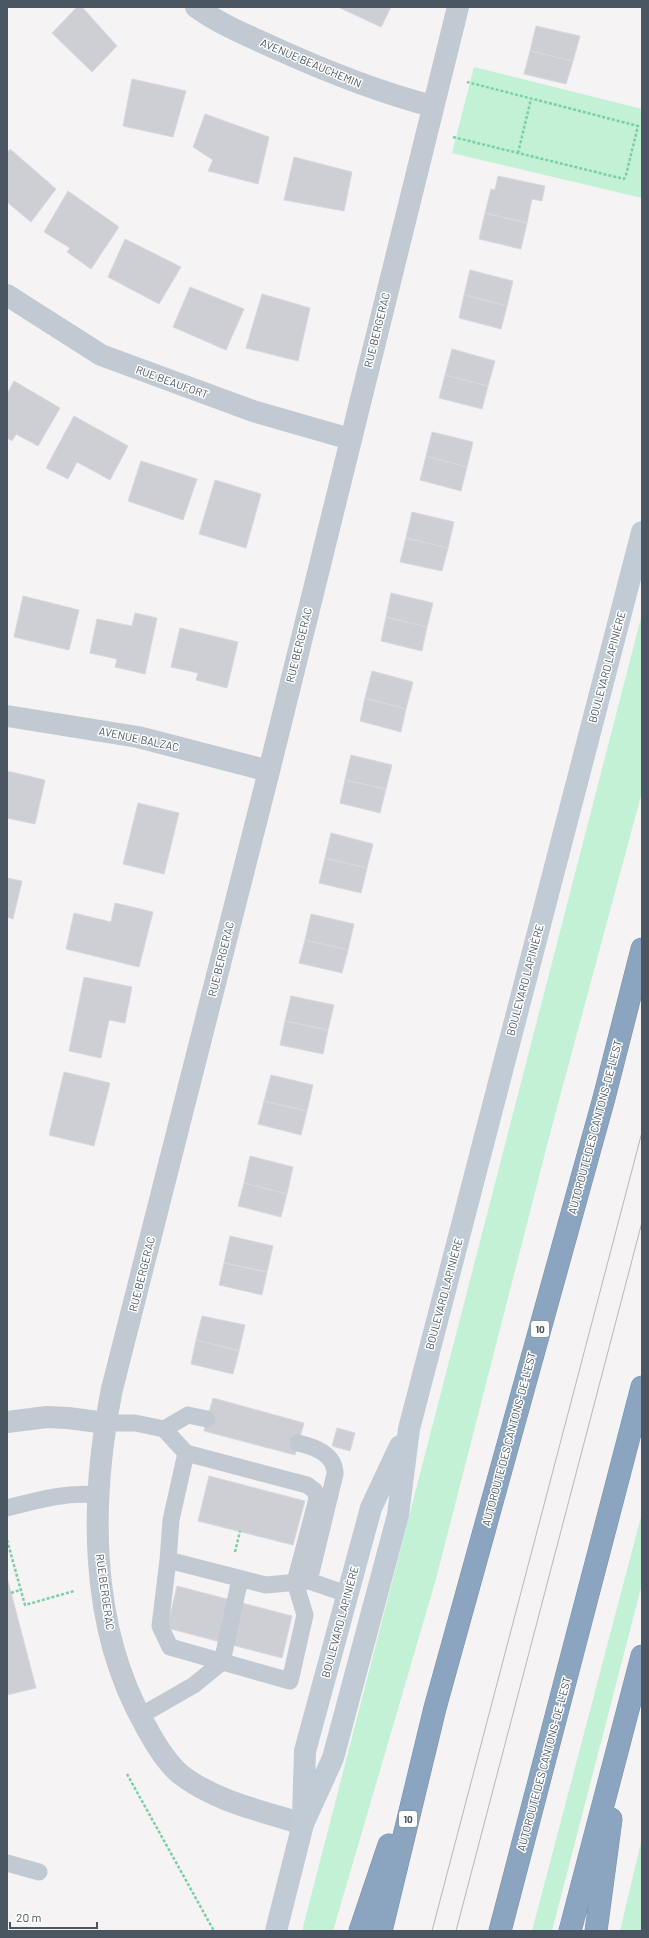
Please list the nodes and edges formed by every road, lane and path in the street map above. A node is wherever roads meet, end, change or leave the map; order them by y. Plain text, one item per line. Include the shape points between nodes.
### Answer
1 (196, 7) edge
2 (458, 7) edge
3 (466, 82) dead end
4 (531, 99) junction
5 (432, 106) junction
6 (453, 137) dead end
7 (518, 153) junction
8 (7, 295) edge
9 (350, 439) junction
10 (642, 532) edge
11 (7, 716) edge
12 (269, 771) junction
13 (642, 949) edge
14 (642, 1387) edge
15 (207, 1419) dead end
16 (7, 1422) edge
17 (106, 1423) junction
18 (408, 1428) junction
19 (164, 1429) junction
20 (298, 1443) dead end
21 (186, 1453) junction
22 (98, 1496) junction
23 (7, 1508) edge
24 (7, 1540) edge
25 (168, 1560) junction
26 (240, 1579) junction
27 (302, 1582) junction
28 (20, 1590) junction
29 (74, 1592) dead end
30 (11, 1593) dead end
31 (347, 1594) junction
32 (642, 1656) edge
33 (222, 1662) junction
34 (435, 1708) junction
35 (140, 1716) junction
36 (625, 1722) junction
37 (127, 1774) dead end
38 (302, 1824) junction
39 (7, 1863) edge
40 (39, 1872) dead end
41 (214, 1931) edge
42 (276, 1931) edge
43 (360, 1931) edge
44 (381, 1931) edge
45 (500, 1931) edge
46 (570, 1931) edge
47 (596, 1931) edge

1 - 5 street, AVENUE BEAUCHEMIN via 217,22 331,73 382,92
2 - 5 street, RUE BERGERAC
3 - 4 path
4 - 7 path
4 - 7 path via 638,126 624,179
5 - 9 street, RUE BERGERAC
6 - 7 path
8 - 9 street, RUE BEAUFORT via 101,356 247,409
9 - 12 street, RUE BERGERAC
10 - 18 main road, BOULEVARD LAPINIÈRE
11 - 12 street, AVENUE BALZAC via 138,737
12 - 17 street, RUE BERGERAC
13 - 34 highway, AUTOROUTE DES CANTONS-DE-L'EST / 10 via 604,1098
14 - 45 highway, AUTOROUTE DES CANTONS-DE-L'EST
15 - 19 lane via 188,1415
16 - 17 street via 47,1417
17 - 19 lane via 135,1423
17 - 22 street, RUE BERGERAC
18 - 31 main road, BOULEVARD LAPINIÈRE via 371,1508
18 - 38 main road, BOULEVARD LAPINIÈRE via 398,1515 333,1758
19 - 21 lane
20 - 27 lane via 324,1452 332,1460 335,1468
21 - 25 lane via 171,1520
21 - 27 lane via 307,1485 315,1491 317,1499
22 - 23 lane via 55,1496
22 - 35 street, RUE BERGERAC via 101,1580 108,1620 122,1674
24 - 28 path
25 - 26 lane
25 - 33 lane via 160,1626 170,1647
26 - 27 lane via 266,1585
26 - 33 lane
27 - 31 lane
27 - 33 lane via 305,1615 290,1681
28 - 29 path via 24,1605
28 - 30 path
31 - 38 main road, BOULEVARD LAPINIÈRE via 304,1751
32 - 36 highway
33 - 35 lane via 194,1685
34 - 43 highway
34 - 44 highway, AUTOROUTE DES CANTONS-DE-L'EST / 10
35 - 38 street, RUE BERGERAC via 157,1746 178,1772 191,1782 216,1795
36 - 46 highway
36 - 47 highway
37 - 41 path
38 - 42 main road, BOULEVARD LAPINIÈRE
39 - 40 lane

